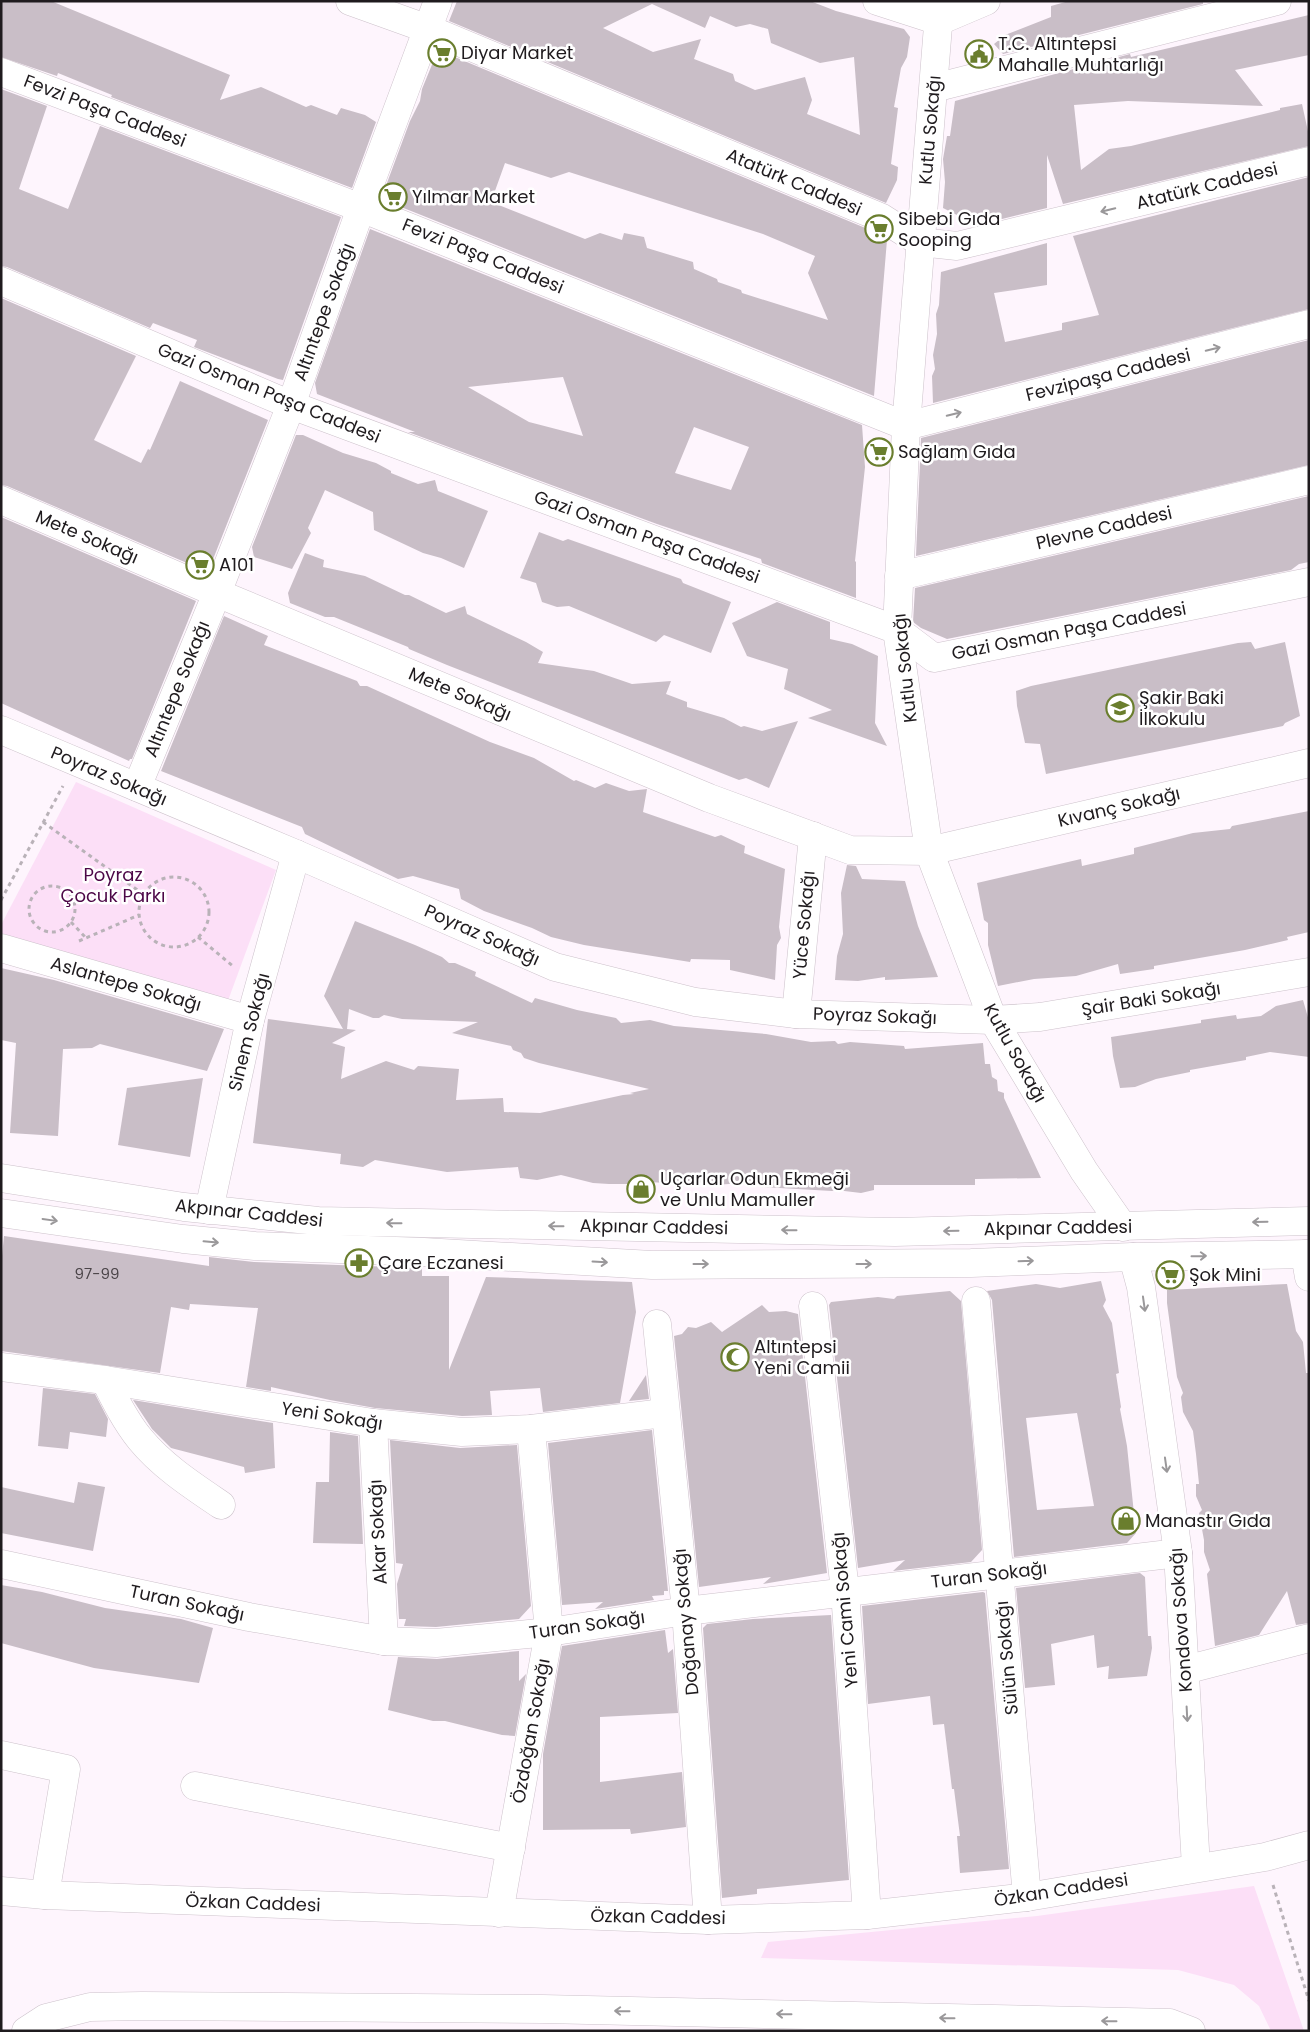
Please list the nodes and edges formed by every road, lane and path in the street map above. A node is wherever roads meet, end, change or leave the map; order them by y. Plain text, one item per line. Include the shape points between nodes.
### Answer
1 (350, 1) edge
2 (438, 1) edge
3 (877, 1) edge
4 (986, 1) edge
5 (1277, 1) edge
6 (939, 11) edge
7 (428, 29) junction
8 (1, 72) edge
9 (934, 88) junction
10 (1309, 161) edge
11 (361, 208) junction
12 (920, 242) junction
13 (1, 281) edge
14 (1309, 324) edge
15 (291, 405) junction
16 (906, 426) junction
17 (1309, 480) edge
18 (1, 500) edge
19 (899, 576) junction
20 (1309, 582) edge
21 (217, 593) junction
22 (897, 630) junction
23 (1, 730) edge
24 (75, 762) junction
25 (1309, 763) edge
26 (137, 787) junction
27 (43, 822) junction
28 (813, 836) junction
29 (929, 851) junction
30 (296, 854) junction
31 (143, 894) junction
32 (1, 900) edge
33 (138, 915) junction
34 (71, 922) junction
35 (86, 938) junction
36 (198, 938) junction
37 (71, 944) dead end
38 (1, 948) edge
39 (239, 971) dead end
40 (1309, 972) edge
41 (796, 1014) junction
42 (250, 1020) junction
43 (993, 1020) junction
44 (1, 1178) edge
45 (209, 1210) junction
46 (1, 1214) edge
47 (1309, 1221) edge
48 (1122, 1227) junction
49 (1133, 1257) junction
50 (1308, 1262) edge
51 (976, 1300) dead end
52 (813, 1306) dead end
53 (657, 1324) dead end
54 (1, 1367) edge
55 (105, 1380) junction
56 (664, 1413) junction
57 (373, 1424) junction
58 (531, 1429) junction
59 (221, 1505) dead end
60 (1178, 1552) junction
61 (1, 1564) edge
62 (1000, 1574) junction
63 (844, 1591) junction
64 (686, 1611) junction
65 (549, 1632) junction
66 (1309, 1638) edge
67 (384, 1642) junction
68 (1185, 1670) junction
69 (1, 1755) edge
70 (195, 1786) dead end
71 (1309, 1845) edge
72 (511, 1848) junction
73 (1265, 1857) junction
74 (1196, 1868) junction
75 (1, 1891) edge
76 (45, 1895) junction
77 (1027, 1896) junction
78 (499, 1913) junction
79 (868, 1915) junction
80 (708, 1920) junction
81 (1309, 2001) edge
82 (26, 2031) edge
83 (1192, 2031) edge

1 - 7 street, Atatürk Caddesi
2 - 7 street, Altıntepe Sokağı
3 - 6 street
4 - 6 street
5 - 9 street
6 - 9 street, Kutlu Sokağı
7 - 11 street, Altıntepe Sokağı
7 - 12 street, Atatürk Caddesi via 882,218
8 - 11 street, Fevzi Paşa Caddesi
9 - 12 street, Kutlu Sokağı
10 -> 12 street, Atatürk Caddesi via 957,246
11 - 15 street, Altıntepe Sokağı
11 - 16 street, Fevzi Paşa Caddesi
12 - 16 street, Kutlu Sokağı
13 - 15 street, Gazi Osman Paşa Caddesi
16 -> 14 street, Fevzipaşa Caddesi
15 - 21 street, Altıntepe Sokağı
15 - 22 street, Gazi Osman Paşa Caddesi
16 - 19 street, Kutlu Sokağı
17 - 19 street, Plevne Caddesi
18 - 21 street, Mete Sokağı
19 - 22 street, Kutlu Sokağı
20 - 22 street, Gazi Osman Paşa Caddesi via 934,658
21 - 26 street, Altıntepe Sokağı
21 - 28 street, Mete Sokağı via 709,798
22 - 29 street, Kutlu Sokağı
23 - 24 street, Poyraz Sokağı
24 - 26 street, Poyraz Sokağı
24 - 27 path
25 - 29 street, Kıvanç Sokağı
26 - 30 street, Poyraz Sokağı
27 - 31 path
27 - 32 path
28 - 29 street, Mete Sokağı via 850,850
28 - 41 street, Yüce Sokağı
29 - 43 street, Kutlu Sokağı
30 - 41 street, Poyraz Sokağı via 555,967 695,1002
30 - 42 street, Sinem Sokağı
31 - 33 path
31 - 36 path via 162,879 173,877 196,884 208,904 209,916
33 - 35 path
33 - 36 path via 147,936 156,943 178,947
34 - 34 path via 52,932 38,927 29,914 31,899 42,888 57,886 64,889 73,900
34 - 35 path
35 - 37 path
36 - 39 path
38 - 42 street, Aslantepe Sokağı
40 - 43 street, Şair Baki Sokağı via 1040,1017
41 - 43 street, Poyraz Sokağı
42 - 45 street, Sinem Sokağı
43 - 48 street, Kutlu Sokağı via 1084,1171
44 - 45 street, Akpınar Caddesi
48 -> 45 street, Akpınar Caddesi via 895,1232 431,1224 318,1221
46 -> 49 street, Akpınar Caddesi via 255,1246 652,1265 971,1263
47 -> 48 street, Akpınar Caddesi
48 - 49 street, Kutlu Sokağı
49 -> 50 street, Akpınar Caddesi
49 -> 60 street, Kondova Sokağı via 1141,1287
51 - 62 street, Sülün Sokağı
52 - 63 street, Yeni Cami Sokağı
53 - 56 street, Doğanay Sokağı
54 - 55 street, Yeni Sokağı
55 - 57 street, Yeni Sokağı
55 - 59 street via 141,1440 170,1467
56 - 58 street, Yeni Sokağı
56 - 64 street, Doğanay Sokağı
57 - 58 street, Yeni Sokağı via 462,1432
57 - 67 street, Akar Sokağı
58 - 65 street, Özdoğan Sokağı
60 - 62 street, Turan Sokağı
60 - 68 street, Kondova Sokağı
61 - 67 street, Turan Sokağı
62 - 63 street, Turan Sokağı
62 - 77 street, Sülün Sokağı
63 - 64 street, Turan Sokağı
63 - 79 street, Yeni Cami Sokağı
64 - 65 street, Turan Sokağı
64 - 80 street, Doğanay Sokağı
65 - 67 street, Turan Sokağı via 436,1643
65 - 72 street, Özdoğan Sokağı
66 - 68 street
68 -> 74 street, Kondova Sokağı
69 - 76 street via 66,1769
70 - 72 street
71 - 73 street, Özkan Caddesi
72 - 78 street, Özdoğan Sokağı
73 - 74 street, Özkan Caddesi
73 - 81 path
74 - 77 street, Özkan Caddesi
75 - 76 street, Özkan Caddesi
76 - 78 street, Özkan Caddesi
77 - 79 street, Özkan Caddesi
78 - 80 street, Özkan Caddesi
79 - 80 street, Özkan Caddesi
83 -> 82 street via 1170,2023 1150,2022 562,2010 152,2006 90,2007 46,2018

